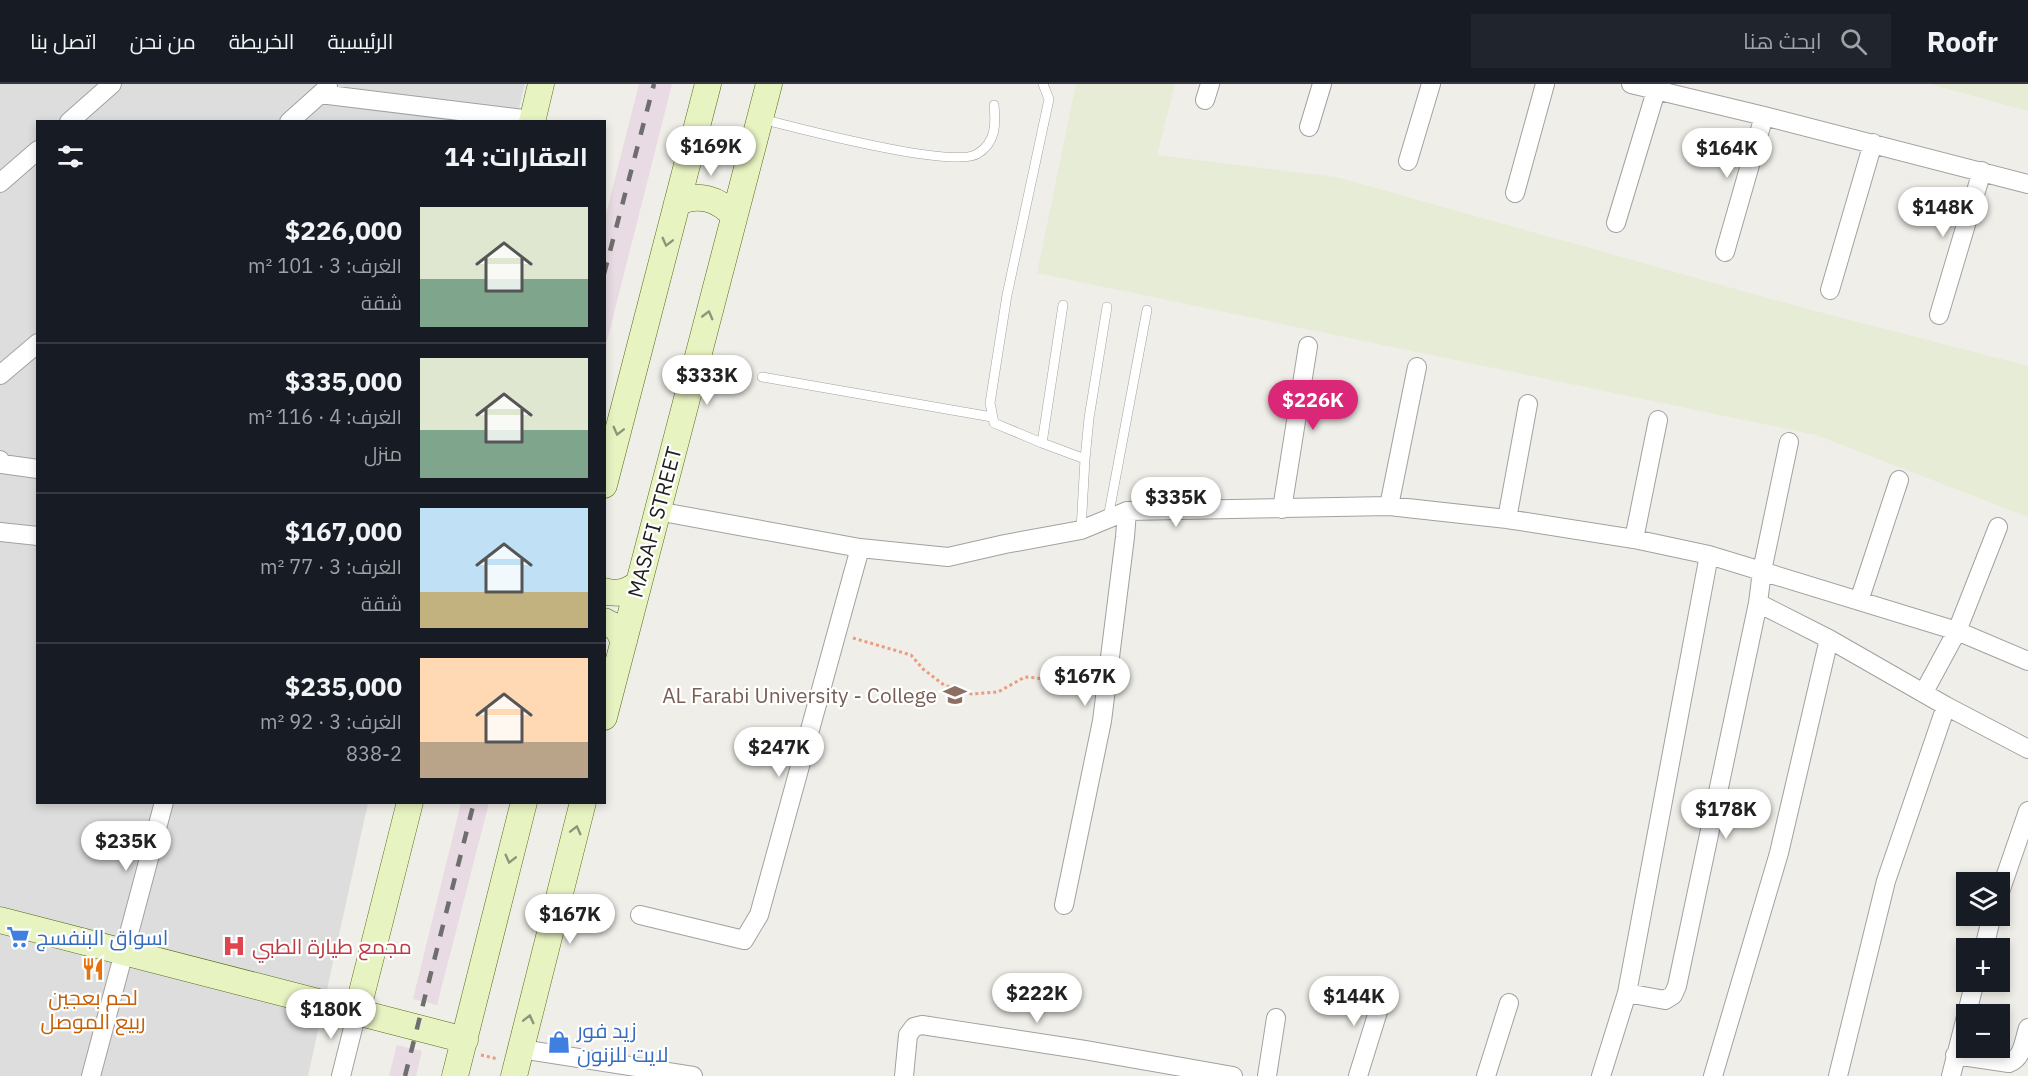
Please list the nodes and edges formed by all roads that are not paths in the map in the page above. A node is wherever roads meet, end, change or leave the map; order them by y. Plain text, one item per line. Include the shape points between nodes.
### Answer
1 (112, 84) edge
2 (541, 84) edge
3 (708, 84) edge
4 (769, 84) edge
5 (1043, 84) edge
6 (1322, 84) edge
7 (1431, 84) edge
8 (1545, 84) edge
9 (1631, 84) edge
10 (326, 89) edge
11 (1656, 91) junction
12 (994, 105) dead end
13 (1764, 116) junction
14 (760, 119) junction
15 (71, 120) edge
16 (291, 120) edge
17 (526, 120) edge
18 (532, 120) edge
19 (1309, 128) dead end
20 (695, 134) junction
21 (1873, 143) junction
22 (753, 145) junction
23 (36, 152) edge
24 (1408, 161) dead end
25 (1982, 171) junction
26 (0, 183) edge
27 (2028, 184) edge
28 (1515, 193) dead end
29 (677, 204) junction
30 (734, 216) junction
31 (1616, 223) dead end
32 (1725, 252) dead end
33 (1830, 290) dead end
34 (1063, 305) dead end
35 (1107, 307) dead end
36 (1147, 310) dead end
37 (1939, 315) dead end
38 (36, 345) edge
39 (1308, 346) dead end
40 (1417, 367) dead end
41 (0, 375) edge
42 (762, 377) dead end
43 (1528, 404) dead end
44 (992, 417) junction
45 (1658, 420) dead end
46 (1789, 442) dead end
47 (1042, 443) junction
48 (1084, 459) junction
49 (0, 460) edge
50 (36, 469) edge
51 (606, 477) edge
52 (1899, 480) dead end
53 (1389, 506) junction
54 (1282, 509) junction
55 (657, 511) junction
56 (1126, 511) junction
57 (1108, 518) junction
58 (1507, 519) junction
59 (1998, 527) dead end
60 (1081, 530) junction
61 (0, 532) edge
62 (36, 536) edge
63 (1634, 539) junction
64 (860, 548) junction
65 (1709, 555) junction
66 (1762, 571) junction
67 (638, 584) junction
68 (606, 591) edge
69 (1859, 601) junction
70 (1758, 603) junction
71 (606, 622) edge
72 (1957, 631) junction
73 (1829, 639) junction
74 (624, 641) junction
75 (2028, 661) edge
76 (1924, 692) junction
77 (1946, 706) junction
78 (606, 709) edge
79 (2026, 742) edge
80 (163, 804) edge
81 (409, 804) edge
82 (523, 804) edge
83 (582, 804) edge
84 (2028, 811) edge
85 (2007, 872) edge
86 (1064, 904) dead end
87 (640, 915) dead end
88 (0, 920) edge
89 (123, 952) junction
90 (1385, 989) dead end
91 (1972, 992) edge
92 (1627, 993) junction
93 (1509, 1003) dead end
94 (357, 1012) junction
95 (1276, 1018) dead end
96 (2028, 1028) edge
97 (463, 1045) junction
98 (1955, 1055) junction
99 (517, 1064) edge
100 (664, 1074) edge
101 (91, 1076) edge
102 (340, 1076) edge
103 (455, 1076) edge
104 (693, 1076) edge
105 (904, 1076) edge
106 (1233, 1076) edge
107 (1267, 1076) edge
108 (1358, 1076) edge
109 (1486, 1076) edge
110 (1601, 1076) edge
111 (1713, 1076) edge
112 (1838, 1076) edge
113 (1951, 1076) edge

1 - 15 street
2 - 18 main road
3 - 20 main road
4 - 14 main road, MASAFI STREET
5 - 44 lane via 1049,99 1007,295 990,403
6 - 19 street
7 - 24 street
8 - 28 street
9 - 11 street
10 - 16 street
10 - 17 street
11 - 13 street
11 - 31 street
12 - 14 lane via 996,124 987,147 963,158 906,152
13 - 21 street
13 - 32 street
14 - 22 main road, MASAFI STREET
20 - 22 main road via 718,150 729,152
20 - 29 main road
21 - 25 street
21 - 33 street
22 - 30 main road, MASAFI STREET
23 - 26 street
25 - 27 street
25 - 37 street
29 - 30 main road via 704,198 726,207
29 -> 51 main road
55 -> 30 main road, MASAFI STREET
34 - 47 lane
35 - 48 lane
36 - 57 lane
38 - 41 street
39 - 54 street
40 - 53 street
42 - 44 lane
43 - 58 street
44 - 47 lane via 994,423
45 - 63 street
46 - 66 street
47 - 48 lane
48 - 60 lane
49 - 50 street via 2,464
52 - 69 street
53 - 54 street
53 - 58 street
54 - 56 street
55 - 64 street
55 - 67 main road, MASAFI STREET
56 - 57 street
56 - 86 street via 1102,721
57 - 60 street
58 - 63 street
59 - 72 street
60 - 64 street via 948,557
61 - 62 street
63 - 65 street
64 - 87 street via 759,915 744,940
65 - 66 street
65 - 92 street
66 - 69 street
66 - 70 street
67 - 68 main road via 619,594
67 - 74 main road, MASAFI STREET
69 - 72 street
70 - 73 street
70 - 92 street via 1677,986 1665,1000
71 - 74 main road via 617,628
72 - 75 street
72 - 76 street
73 - 76 street
73 - 111 street via 1779,853
74 - 78 main road, MASAFI STREET
76 - 77 street
77 - 79 street
77 - 112 street via 1886,881
80 - 89 street
81 - 94 main road
82 -> 97 main road
99 -> 83 main road
84 - 85 street
88 - 89 main road
89 - 94 main road
89 - 101 street
90 - 108 street
91 - 98 street
92 - 110 street
93 - 109 street
94 - 97 main road
94 - 102 street
95 - 107 street
96 - 98 street via 2015,1061
97 - 103 main road
98 - 113 street
99 - 100 street
100 - 104 street
105 - 106 street via 909,1035 914,1027 922,1025

